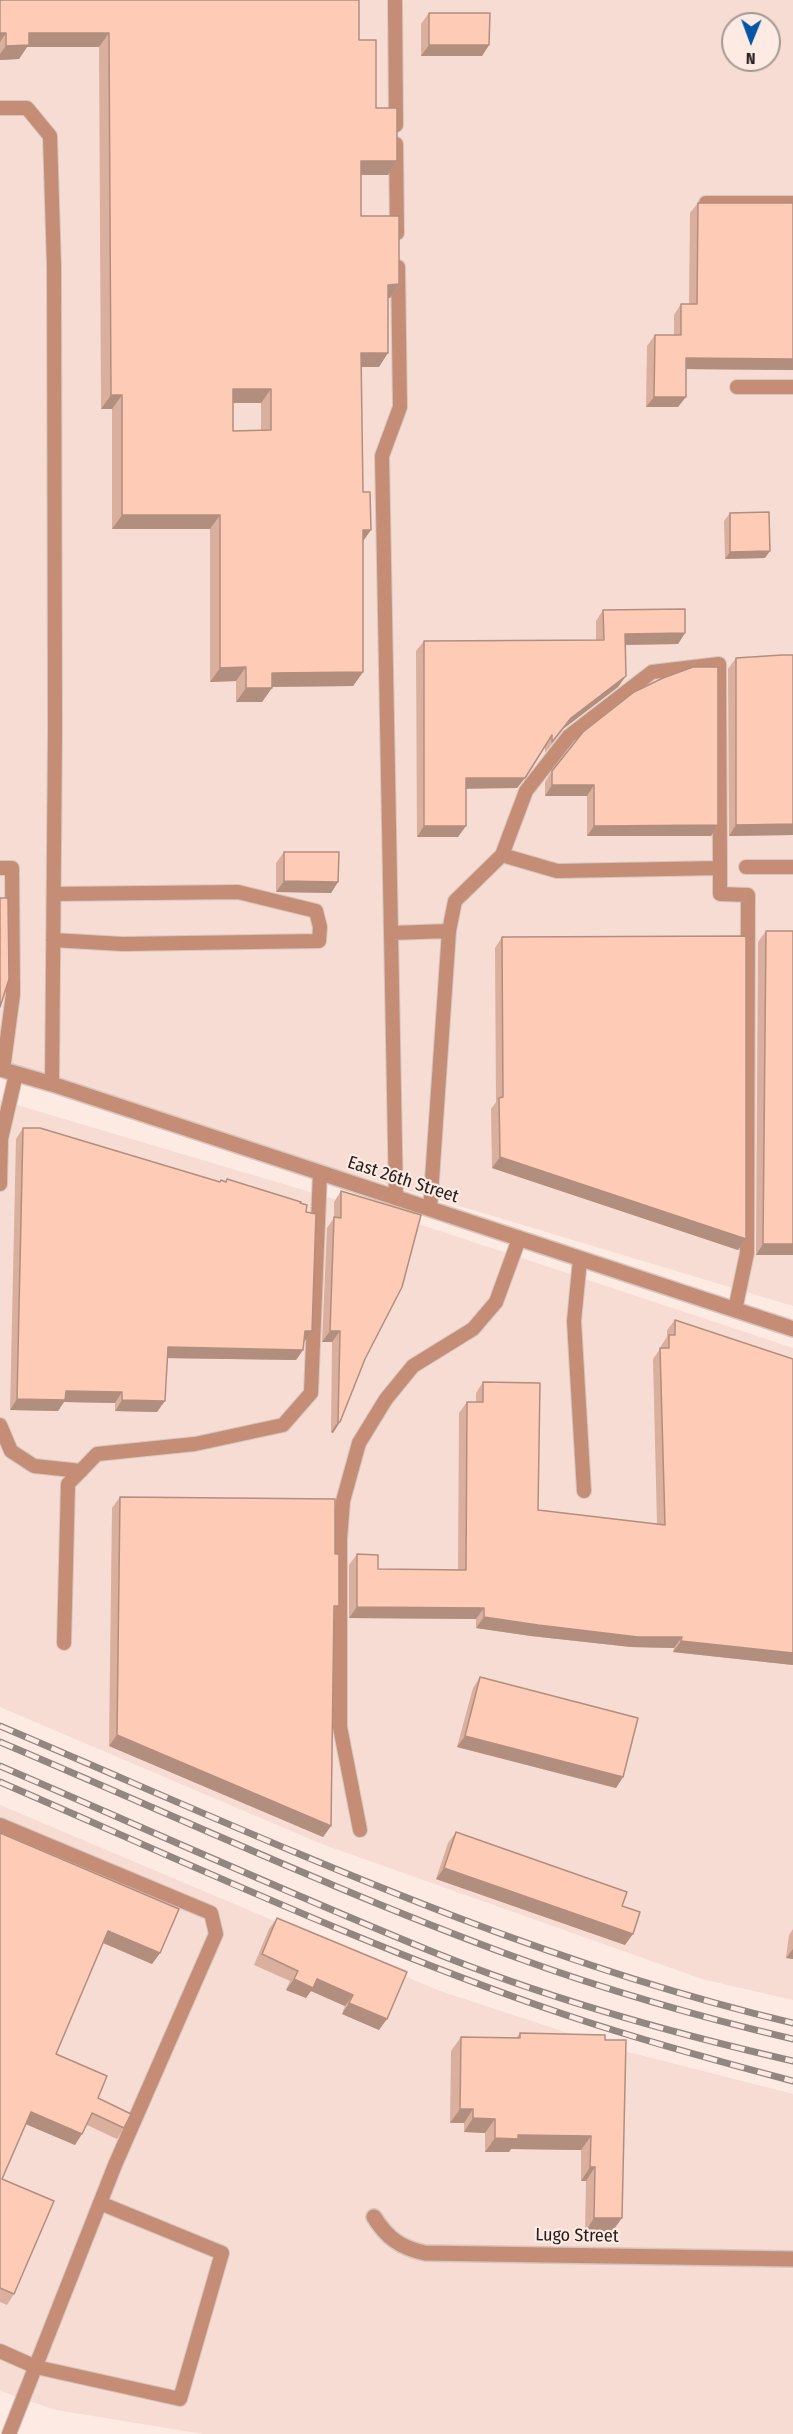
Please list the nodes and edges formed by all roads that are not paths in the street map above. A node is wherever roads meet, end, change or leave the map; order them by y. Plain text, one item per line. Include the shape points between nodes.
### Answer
1 (395, 0) edge
2 (0, 108) edge
3 (793, 202) edge
4 (706, 203) edge
5 (737, 387) dead end
6 (793, 387) edge
7 (502, 855) junction
8 (746, 867) dead end
9 (793, 867) edge
10 (0, 868) edge
11 (720, 868) junction
12 (54, 894) junction
13 (449, 931) junction
14 (391, 933) junction
15 (53, 940) junction
16 (6, 1071) edge
17 (52, 1084) junction
18 (320, 1173) junction
19 (0, 1184) edge
20 (396, 1198) junction
21 (430, 1209) junction
22 (519, 1239) junction
23 (580, 1259) junction
24 (735, 1310) junction
25 (793, 1329) edge
26 (0, 1425) edge
27 (81, 1471) junction
28 (584, 1491) dead end
29 (64, 1643) dead end
30 (0, 1825) edge
31 (360, 1830) dead end
32 (100, 2203) junction
33 (374, 2217) dead end
34 (793, 2259) edge
35 (0, 2351) edge
36 (36, 2367) junction
37 (9, 2434) edge

1 - 14 lane via 400,407 382,456
2 - 12 lane via 27,108 51,136
3 - 4 lane
5 - 6 lane
7 - 11 lane via 557,871
7 - 11 lane via 526,791 569,736 652,672 719,664
7 - 13 lane via 455,901
8 - 9 lane
10 - 16 lane via 12,868 13,994
11 - 24 lane via 720,894 748,896 747,1253
12 - 15 lane
12 - 15 lane via 238,892 316,910 320,927 319,941 122,944
13 - 14 lane
13 - 21 lane
14 - 20 lane
15 - 17 lane
16 - 17 street, East 26th Street
16 - 19 lane
17 - 18 street, East 26th Street
18 - 20 street, East 26th Street
18 - 27 lane via 311,1393 282,1425 195,1444 96,1454
20 - 21 street, East 26th Street
21 - 22 street, East 26th Street
22 - 23 street, East 26th Street
22 - 31 lane via 496,1302 473,1329 413,1366 386,1399 359,1443 343,1501 339,1539 340,1727
23 - 24 street, East 26th Street
23 - 28 lane via 574,1322
24 - 25 street, East 26th Street
26 - 27 lane via 10,1451 34,1467
27 - 29 lane via 68,1484
30 - 32 lane via 211,1913 216,1935
32 - 36 lane
32 - 36 lane via 222,2253 180,2399
33 - 34 street, Lugo Street via 393,2241 425,2253
35 - 36 lane
36 - 37 lane

